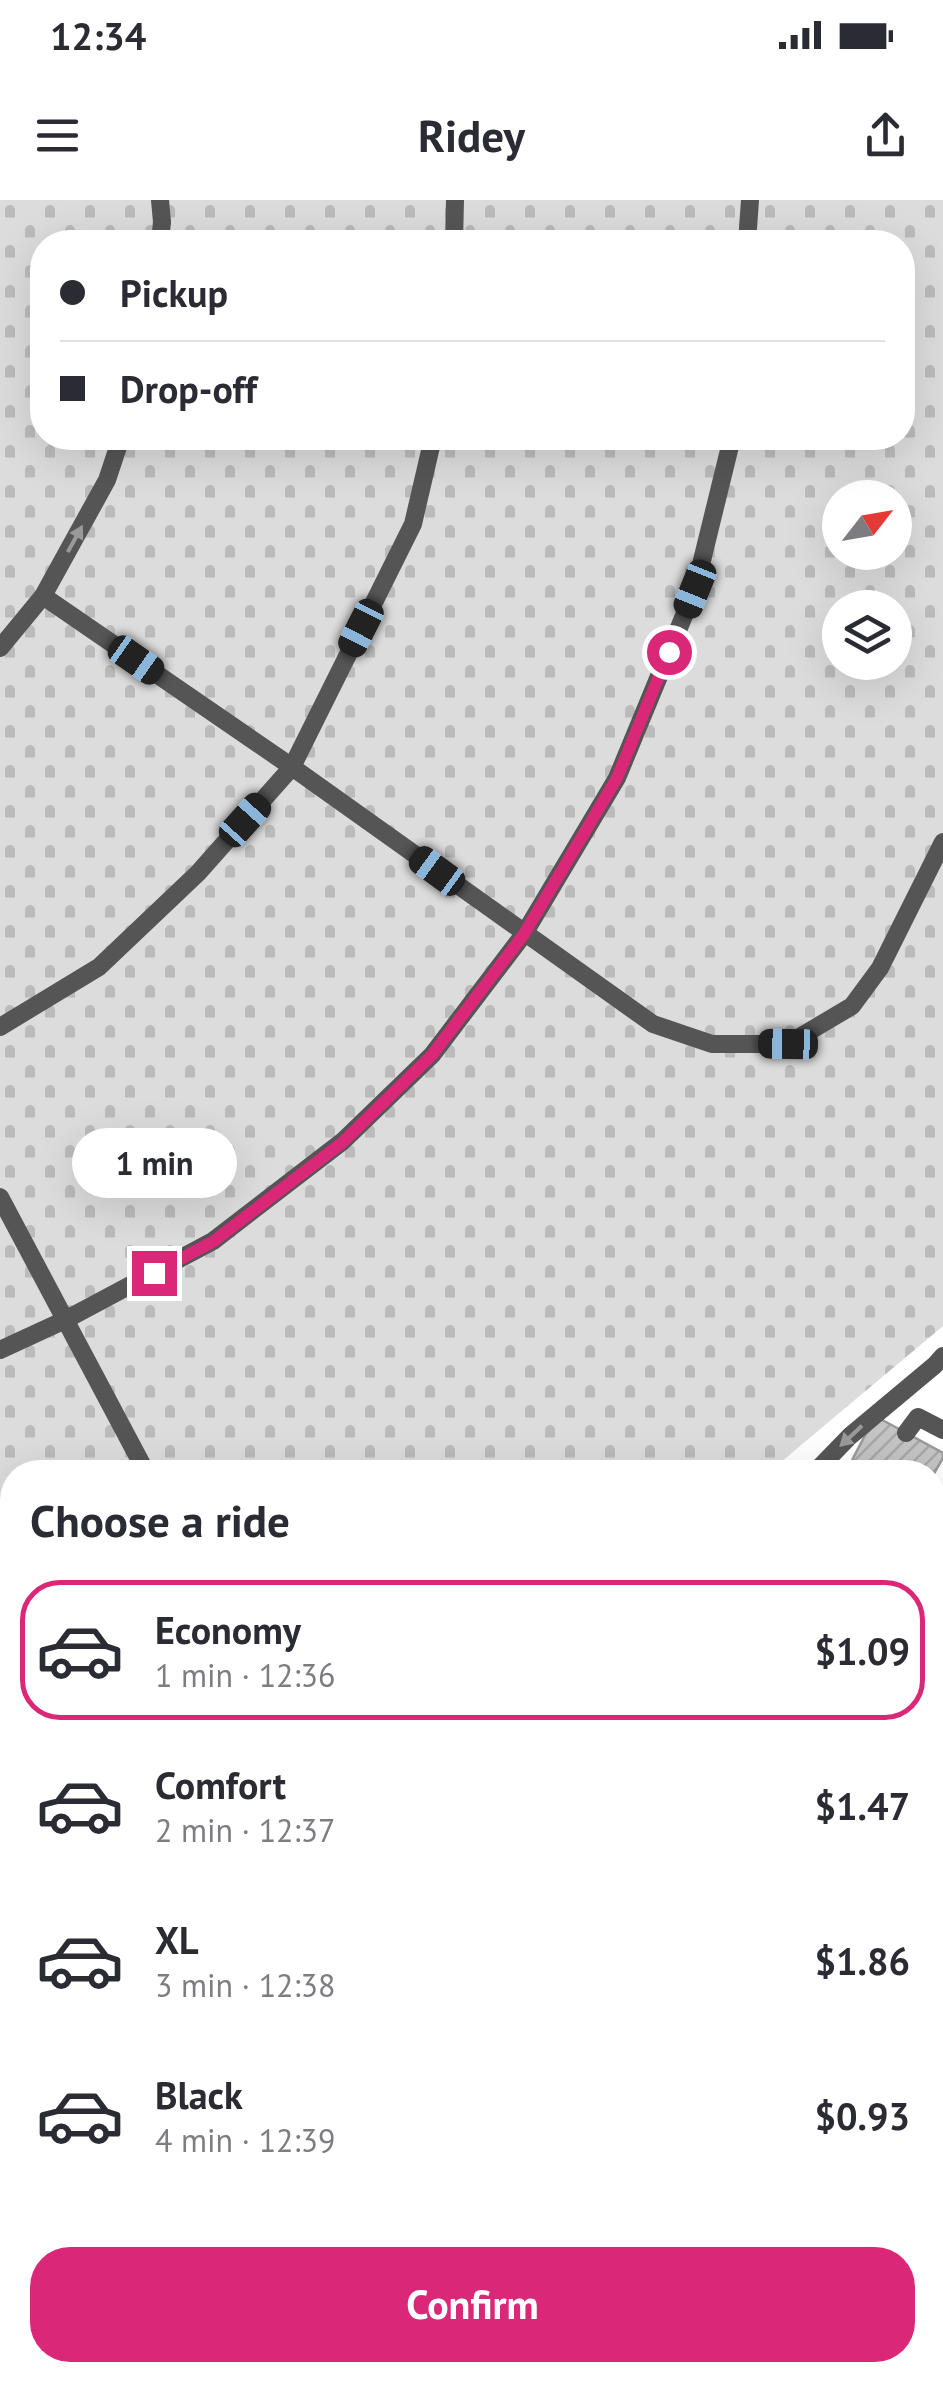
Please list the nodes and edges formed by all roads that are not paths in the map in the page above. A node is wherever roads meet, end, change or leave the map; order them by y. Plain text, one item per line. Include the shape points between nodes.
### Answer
1 (160, 200) edge
2 (455, 200) edge
3 (750, 200) edge
4 (161, 230) edge
5 (454, 230) edge
6 (748, 230) edge
7 (117, 450) edge
8 (430, 450) edge
9 (729, 450) edge
10 (43, 596) junction
11 (0, 648) edge
12 (292, 767) junction
13 (943, 842) edge
14 (524, 934) junction
15 (0, 1027) edge
16 (0, 1197) edge
17 (65, 1320) junction
18 (0, 1350) edge
19 (943, 1356) edge
20 (887, 1404) junction
21 (918, 1417) junction
22 (943, 1430) edge
23 (906, 1434) dead end
24 (140, 1460) edge
25 (827, 1460) edge

1 - 4 lane
2 - 5 lane
3 - 6 lane
10 -> 7 lane via 108,480
8 - 12 lane via 413,524
9 - 14 lane via 695,589 617,778
10 - 11 lane
10 - 12 lane
12 - 14 lane
12 - 15 lane via 198,873 99,966
13 - 14 lane via 880,968 852,1006 788,1044 712,1044 653,1024
14 - 17 lane via 432,1055 343,1142 214,1241
16 - 17 lane
17 - 18 lane
17 - 24 lane
19 - 20 lane
20 - 21 lane
20 -> 25 lane
21 - 22 lane
21 - 23 lane

